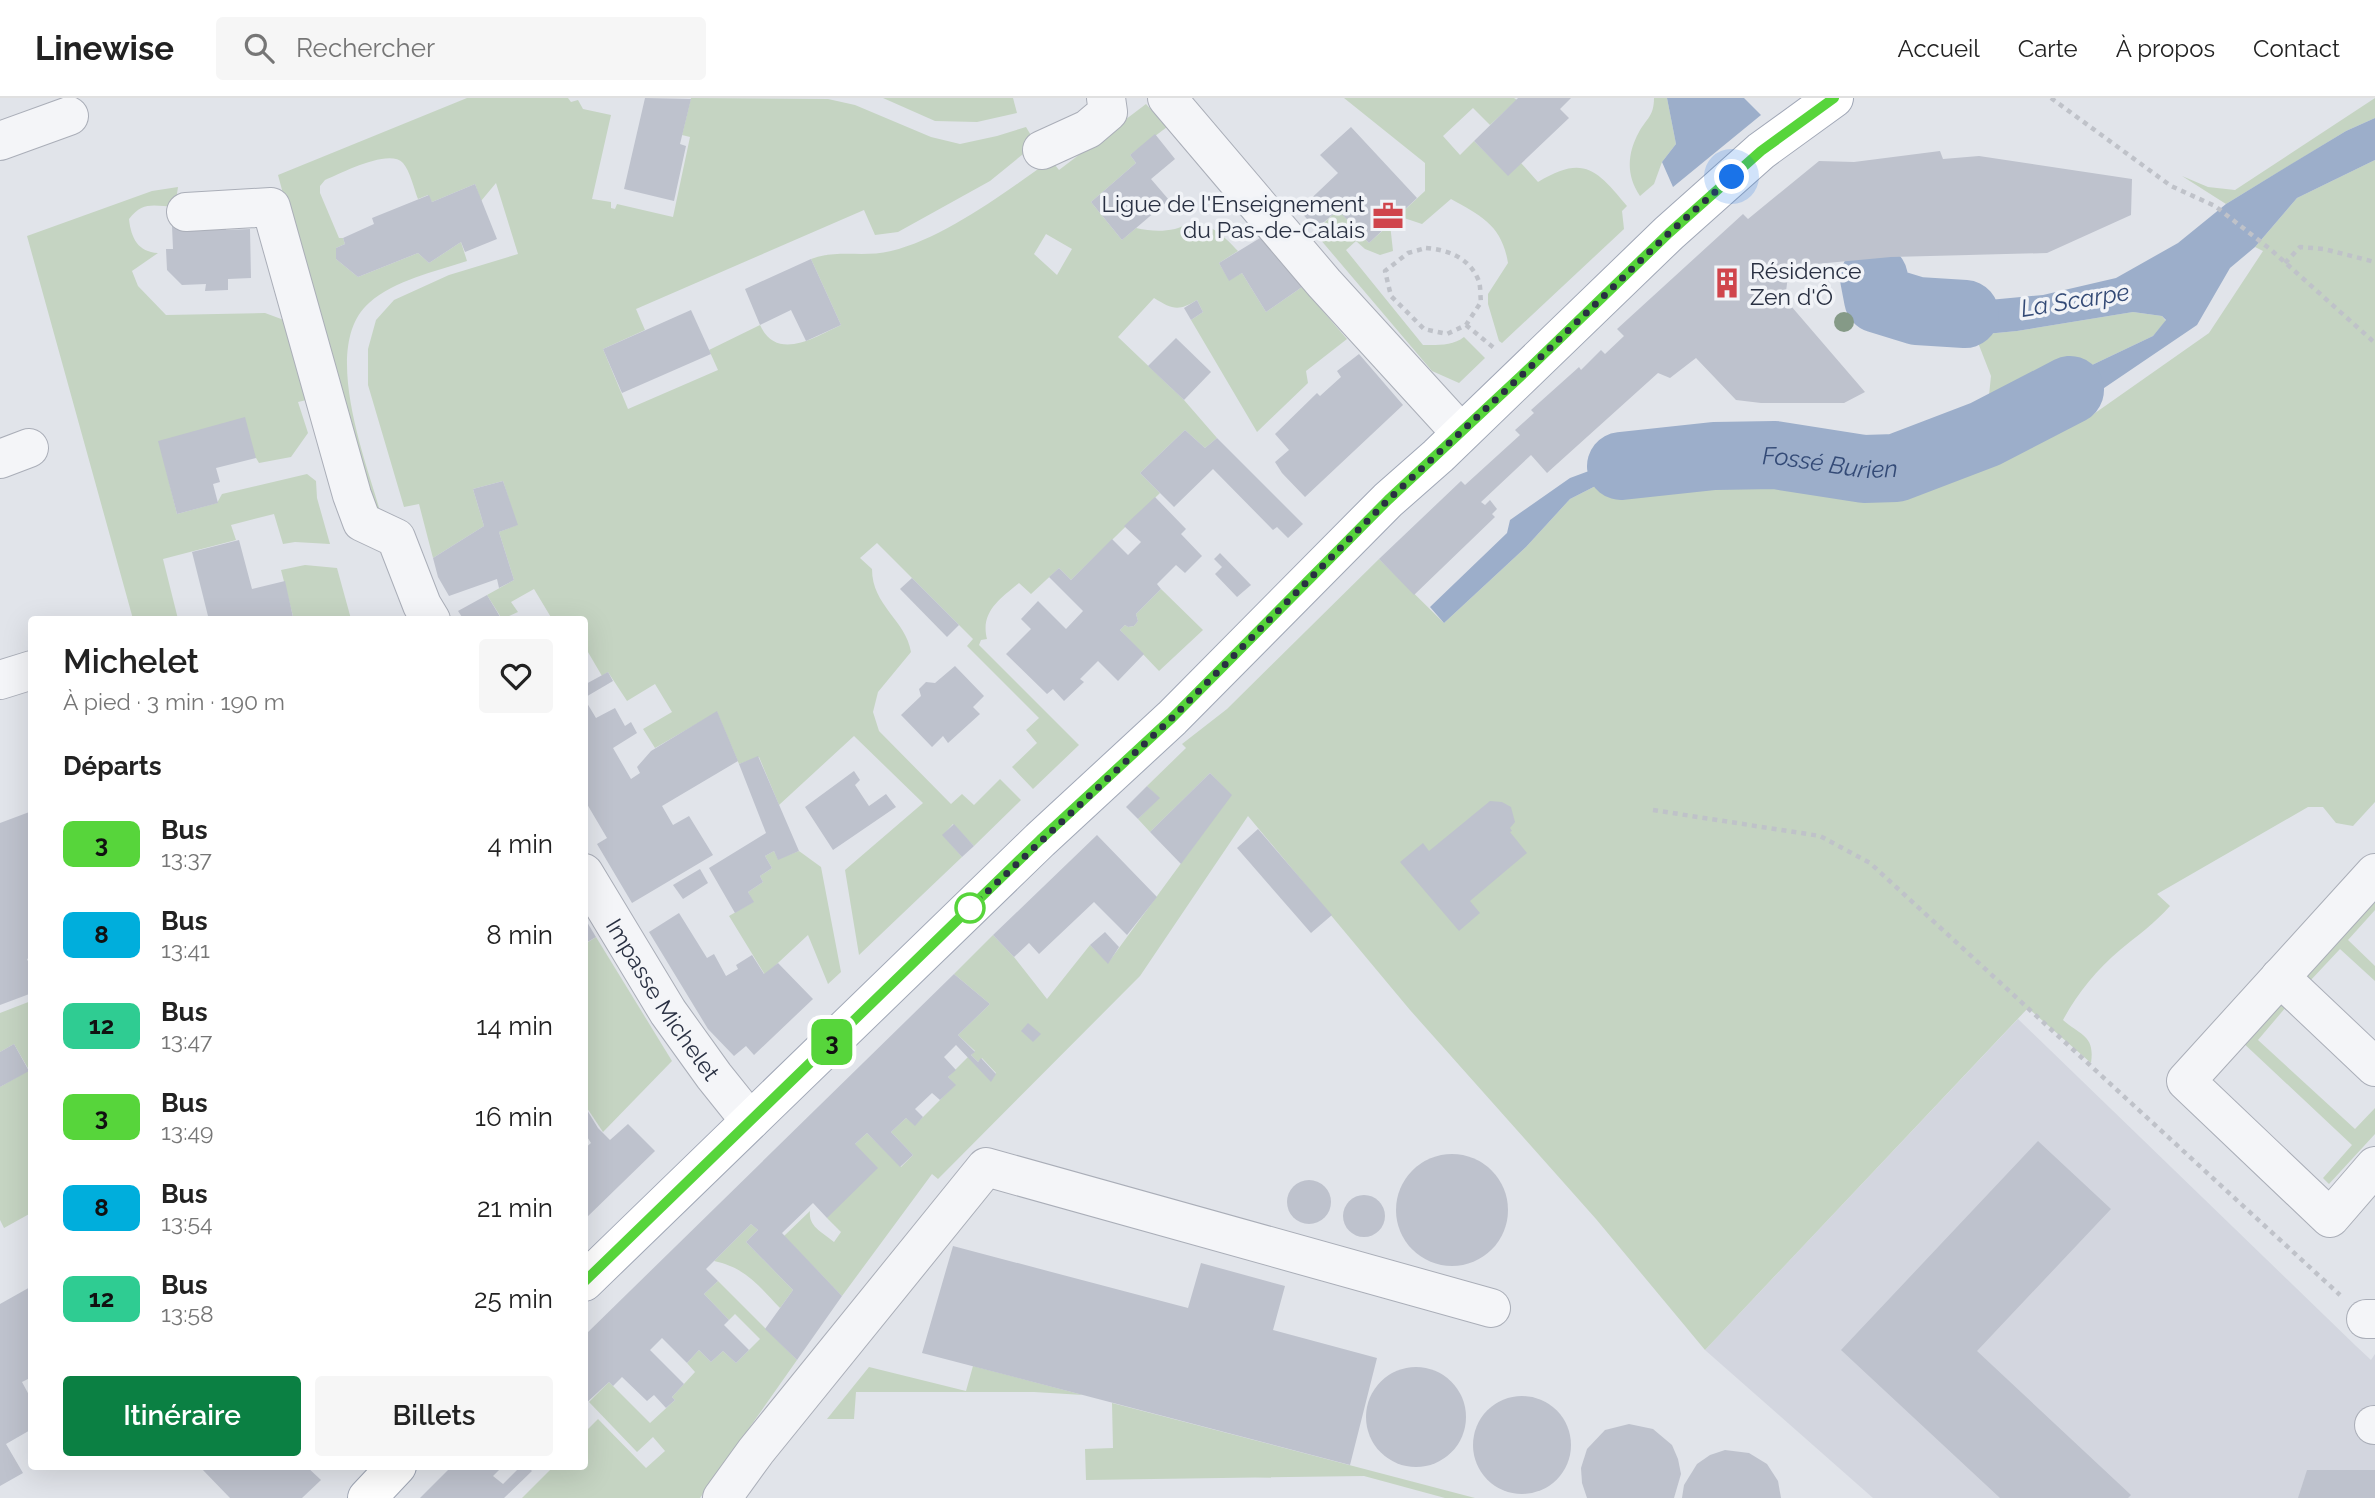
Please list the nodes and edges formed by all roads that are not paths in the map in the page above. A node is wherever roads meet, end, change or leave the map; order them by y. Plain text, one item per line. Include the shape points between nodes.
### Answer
1 (1106, 98) edge
2 (1167, 98) edge
3 (1834, 98) edge
4 (69, 116) dead end
5 (0, 141) edge
6 (1042, 150) dead end
7 (186, 212) dead end
8 (1461, 433) junction
9 (429, 616) edge
10 (28, 671) edge
11 (0, 680) edge
12 (2374, 876) edge
13 (588, 880) edge
14 (2280, 977) junction
15 (2375, 1067) edge
16 (750, 1121) junction
17 (2375, 1166) edge
18 (588, 1278) edge
19 (1491, 1308) dead end
20 (393, 1470) edge
21 (367, 1498) edge
22 (722, 1498) edge

1 - 6 street via 1108,112 1088,129
2 - 8 street via 1324,283
3 - 8 main road via 1747,164 1669,233
4 - 5 street
7 - 9 street via 271,208 362,522 396,538
8 - 16 main road via 1172,718
10 - 11 street
12 - 14 street
13 - 16 street, Impasse Michelet via 668,1012
14 - 15 street
14 - 17 street via 2186,1081 2330,1218
16 - 18 main road
19 - 22 street via 986,1167
20 - 21 main road

